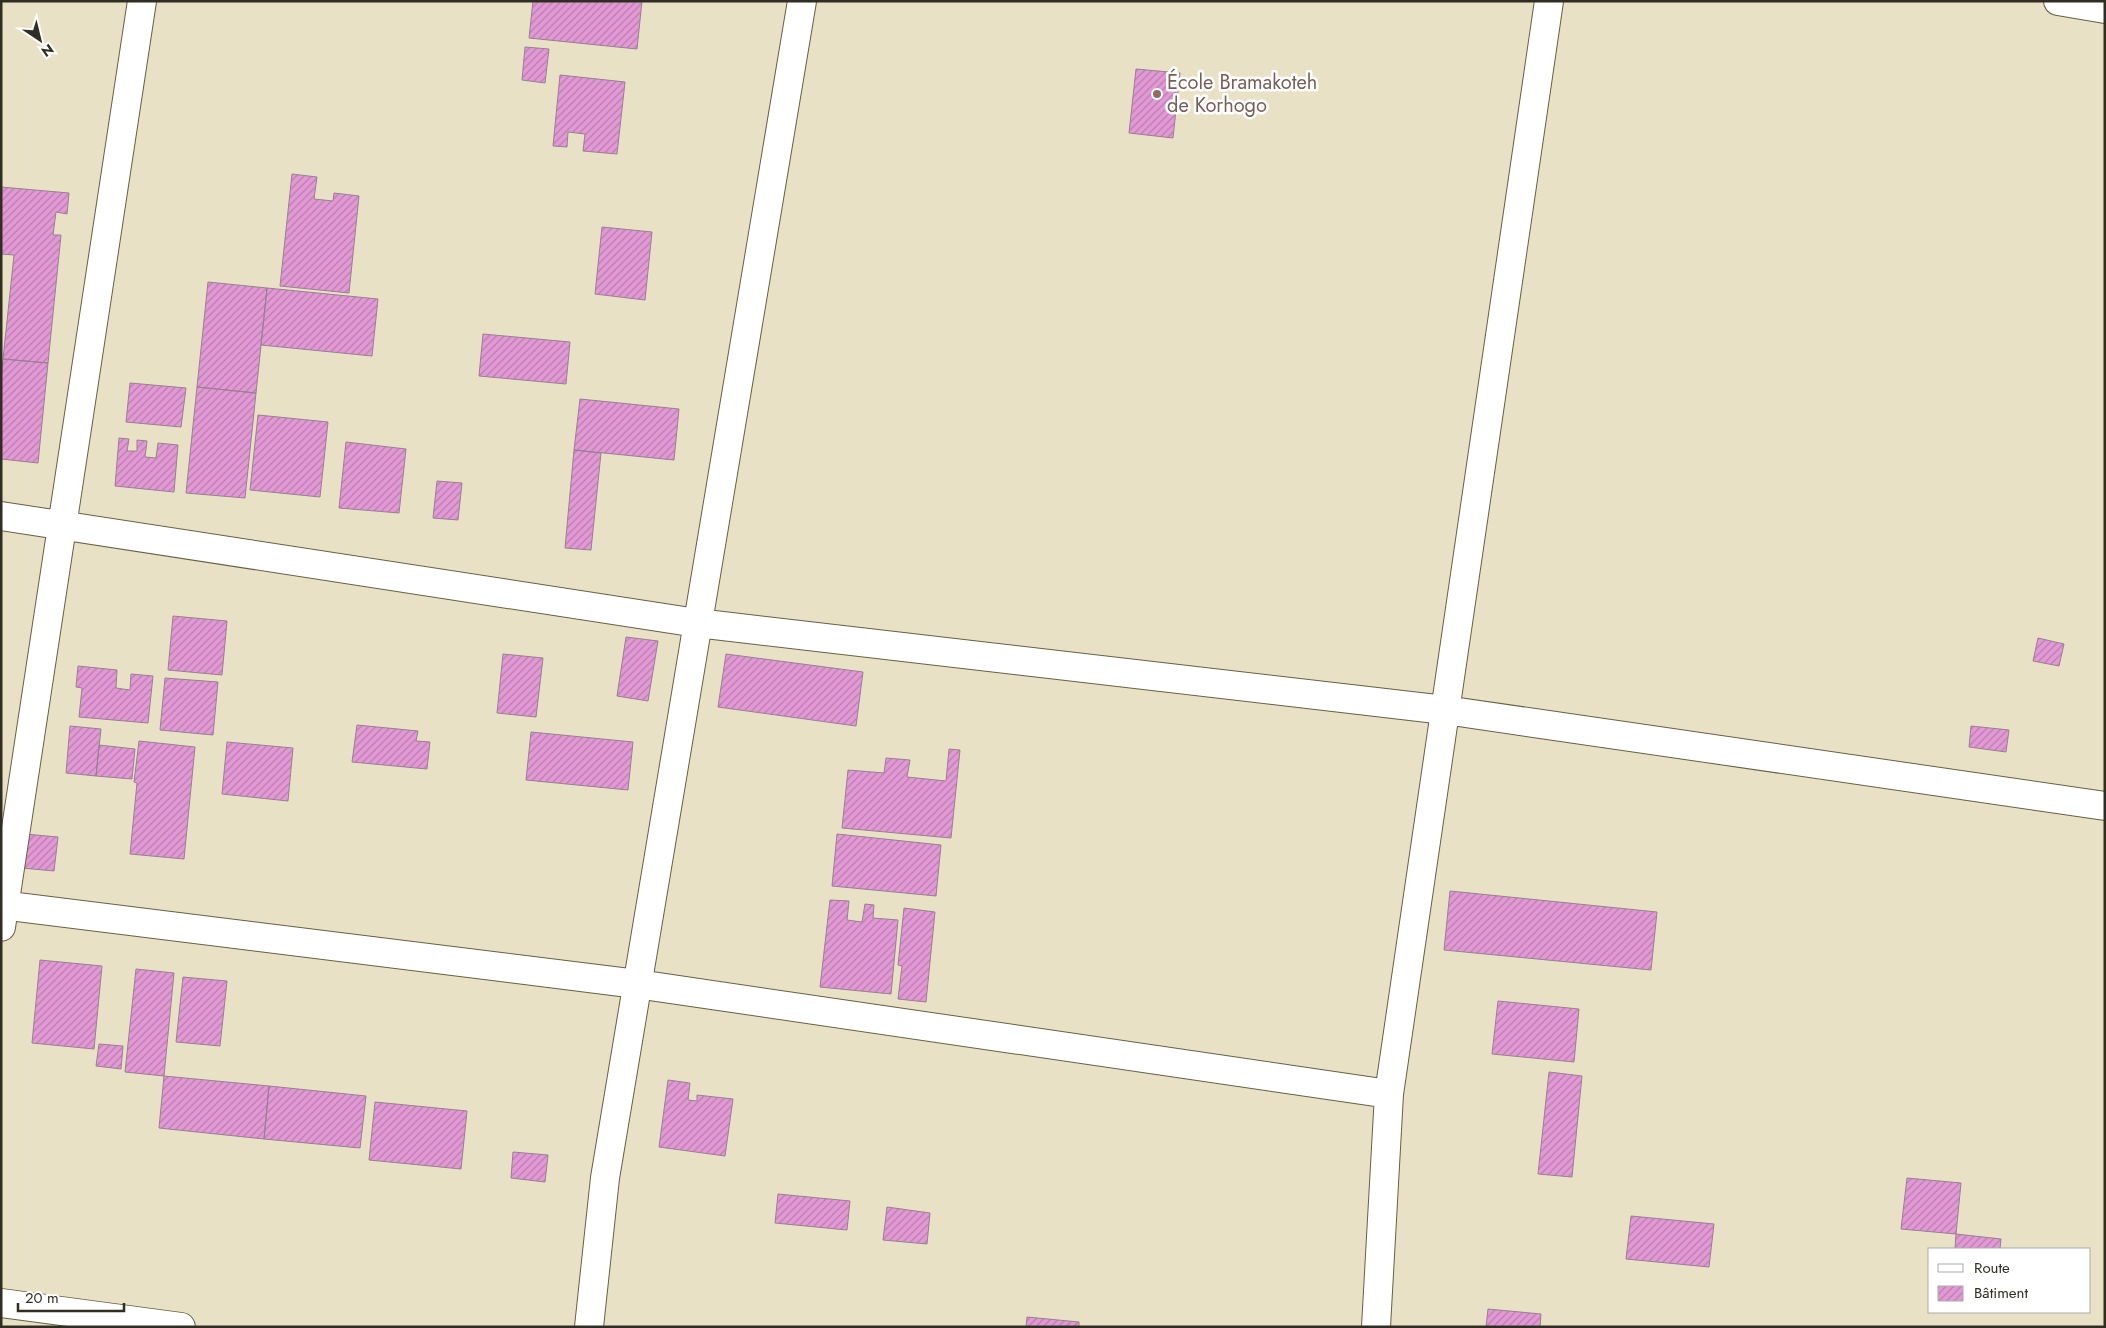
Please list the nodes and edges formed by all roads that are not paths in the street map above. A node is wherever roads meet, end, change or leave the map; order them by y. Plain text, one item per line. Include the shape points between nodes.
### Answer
1 (142, 1) edge
2 (802, 1) edge
3 (1549, 1) edge
4 (2058, 1) edge
5 (2105, 8) edge
6 (1, 516) edge
7 (63, 527) junction
8 (697, 623) junction
9 (1445, 710) junction
10 (2105, 806) edge
11 (3, 913) edge
12 (637, 984) junction
13 (1389, 1094) junction
14 (1, 1303) edge
15 (181, 1327) edge
16 (589, 1327) edge
17 (1376, 1327) edge

1 - 7 street
2 - 8 street
3 - 9 street
4 - 5 street
6 - 7 street
7 - 8 street
7 - 11 street
8 - 9 street
8 - 12 street
9 - 10 street
9 - 13 street
11 - 12 street
12 - 13 street
12 - 16 street via 604,1178
13 - 17 street
14 - 15 street

